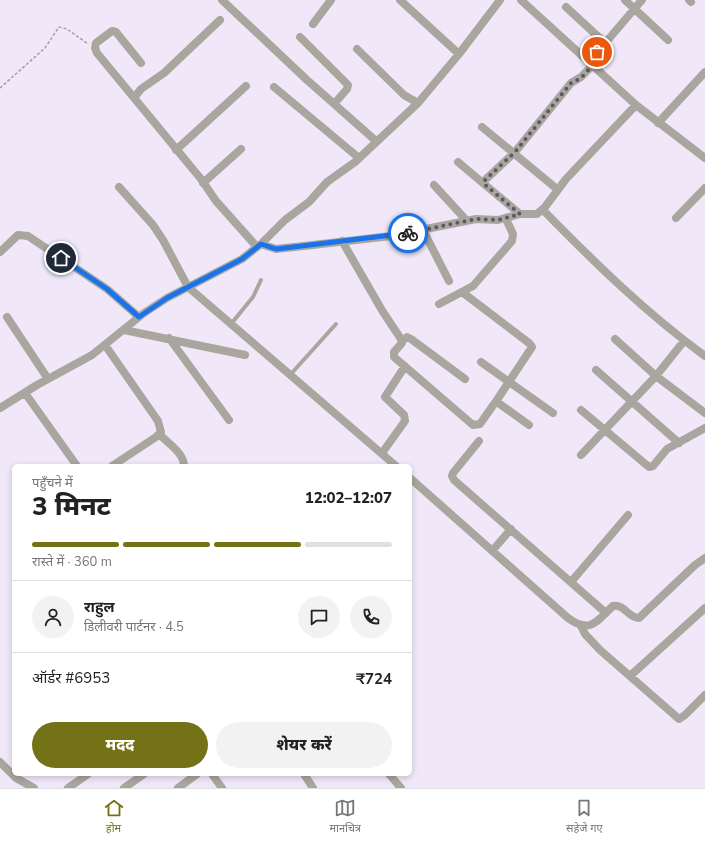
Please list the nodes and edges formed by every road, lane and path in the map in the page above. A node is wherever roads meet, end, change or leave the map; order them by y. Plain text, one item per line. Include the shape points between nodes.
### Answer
1 (222, 0) edge
2 (331, 0) edge
3 (400, 0) edge
4 (500, 0) edge
5 (521, 0) edge
6 (625, 0) edge
7 (642, 0) edge
8 (566, 7) dead end
9 (635, 9) junction
10 (220, 20) dead end
11 (313, 24) dead end
12 (300, 37) dead end
13 (668, 40) dead end
14 (605, 43) junction
15 (95, 48) junction
16 (357, 49) dead end
17 (459, 54) junction
18 (141, 63) dead end
19 (591, 63) junction
20 (705, 72) edge
21 (246, 86) dead end
22 (274, 87) dead end
23 (0, 88) edge
24 (134, 98) junction
25 (418, 103) junction
26 (334, 104) junction
27 (636, 105) junction
28 (658, 122) junction
29 (482, 127) dead end
30 (376, 141) junction
31 (241, 149) dead end
32 (176, 150) junction
33 (515, 152) junction
34 (359, 158) junction
35 (705, 158) edge
36 (458, 162) dead end
37 (203, 183) junction
38 (484, 184) junction
39 (434, 185) dead end
40 (119, 187) dead end
41 (557, 188) junction
42 (705, 188) edge
43 (543, 210) junction
44 (520, 214) junction
45 (676, 218) dead end
46 (506, 219) junction
47 (467, 221) junction
48 (423, 230) junction
49 (342, 241) junction
50 (259, 246) junction
51 (0, 252) edge
52 (261, 280) dead end
53 (449, 281) dead end
54 (188, 287) junction
55 (462, 292) junction
56 (439, 304) dead end
57 (7, 317) dead end
58 (132, 323) junction
59 (231, 324) junction
60 (336, 324) dead end
61 (169, 338) junction
62 (615, 339) dead end
63 (402, 341) junction
64 (684, 341) junction
65 (105, 345) junction
66 (245, 355) dead end
67 (705, 356) edge
68 (481, 362) dead end
69 (405, 366) junction
70 (596, 370) dead end
71 (290, 375) junction
72 (656, 376) junction
73 (48, 379) junction
74 (465, 379) dead end
75 (509, 382) junction
76 (25, 393) junction
77 (631, 402) junction
78 (495, 403) junction
79 (0, 408) edge
80 (581, 410) dead end
81 (553, 413) dead end
82 (705, 413) edge
83 (229, 420) dead end
84 (529, 425) dead end
85 (705, 428) edge
86 (604, 430) junction
87 (159, 434) junction
88 (479, 442) dead end
89 (679, 443) junction
90 (382, 454) junction
91 (581, 455) dead end
92 (76, 464) edge
93 (115, 464) edge
94 (184, 464) edge
95 (394, 464) edge
96 (412, 480) edge
97 (628, 515) dead end
98 (511, 529) junction
99 (492, 551) junction
100 (705, 558) edge
101 (571, 582) junction
102 (705, 608) edge
103 (606, 613) junction
104 (581, 626) junction
105 (630, 676) junction
106 (705, 695) edge
107 (0, 762) edge
108 (12, 774) edge
109 (14, 776) edge
110 (85, 776) edge
111 (141, 776) edge
112 (194, 776) edge
113 (213, 776) edge
114 (305, 776) edge
115 (391, 776) edge
116 (34, 788) edge
117 (68, 788) edge
118 (124, 788) edge
119 (178, 788) edge
120 (222, 788) edge
121 (313, 788) edge
122 (401, 788) edge

1 - 26 street
2 - 11 street
3 - 17 street
4 - 17 street
5 - 19 street
6 - 9 street
7 - 9 street
8 - 14 street
9 - 13 street
9 - 14 street
10 - 24 street
12 - 26 street via 348,85
14 - 19 street
15 - 18 street via 96,43 112,31 116,32
15 - 23 path via 67,29 59,27 45,48
15 - 24 street
16 - 25 street via 404,95
17 - 25 street
19 - 27 street
19 - 33 street via 581,78 571,83
20 - 28 street
21 - 32 street
22 - 34 street
24 - 32 street
25 - 30 street
26 - 30 street
27 - 28 street
27 - 41 street
28 - 35 street
29 - 33 street
30 - 34 street
31 - 37 street
32 - 37 street
33 - 38 street via 486,179
33 - 41 street
34 - 50 street via 327,182 309,202 285,220
36 - 38 street
37 - 50 street via 216,201
38 - 44 street
39 - 47 street
40 - 54 street via 160,235
41 - 43 street
42 - 45 street
43 - 44 street via 533,215
43 - 64 street via 596,265
44 - 46 street
46 - 47 street
46 - 55 street via 513,234 512,241 478,281
47 - 48 street
48 - 49 street
48 - 53 street
49 - 50 street via 276,249
49 - 63 street
50 - 54 street via 242,259
51 - 58 street via 18,235 28,236 107,289
52 - 59 lane via 254,297
54 - 58 street via 167,298
54 - 59 street
55 - 56 street
55 - 75 street via 532,345
57 - 73 street
58 - 61 street
58 - 65 street
59 - 71 street
60 - 71 lane
61 - 66 street
61 - 83 street
62 - 72 street
63 - 69 street via 393,354
63 - 74 street via 407,337 411,338
64 - 67 street
64 - 72 street
65 - 73 street
65 - 87 street via 158,421
68 - 75 street
69 - 78 street via 473,425 480,424
69 - 90 street via 385,396 406,421
70 - 77 street
71 - 90 street
72 - 77 street
72 - 82 street
73 - 76 street
75 - 78 street
75 - 81 street
76 - 79 street
76 - 92 street
77 - 86 street
77 - 89 street
78 - 84 street
80 - 86 street
85 - 89 street
86 - 89 street via 649,467 663,452
86 - 91 street
87 - 93 street
87 - 94 street via 178,452
88 - 98 street via 452,476
90 - 95 street
96 - 99 street
97 - 101 street
98 - 99 street
98 - 101 street
99 - 104 street via 568,618
100 - 103 street via 694,565 639,618 617,606 613,606
101 - 103 street
102 - 105 street
103 - 104 street via 592,625
104 - 105 street via 588,638
105 - 106 street via 679,718
107 - 108 street
109 - 116 street
110 - 117 street
111 - 118 street
112 - 119 street
113 - 120 street
114 - 121 street
115 - 122 street

